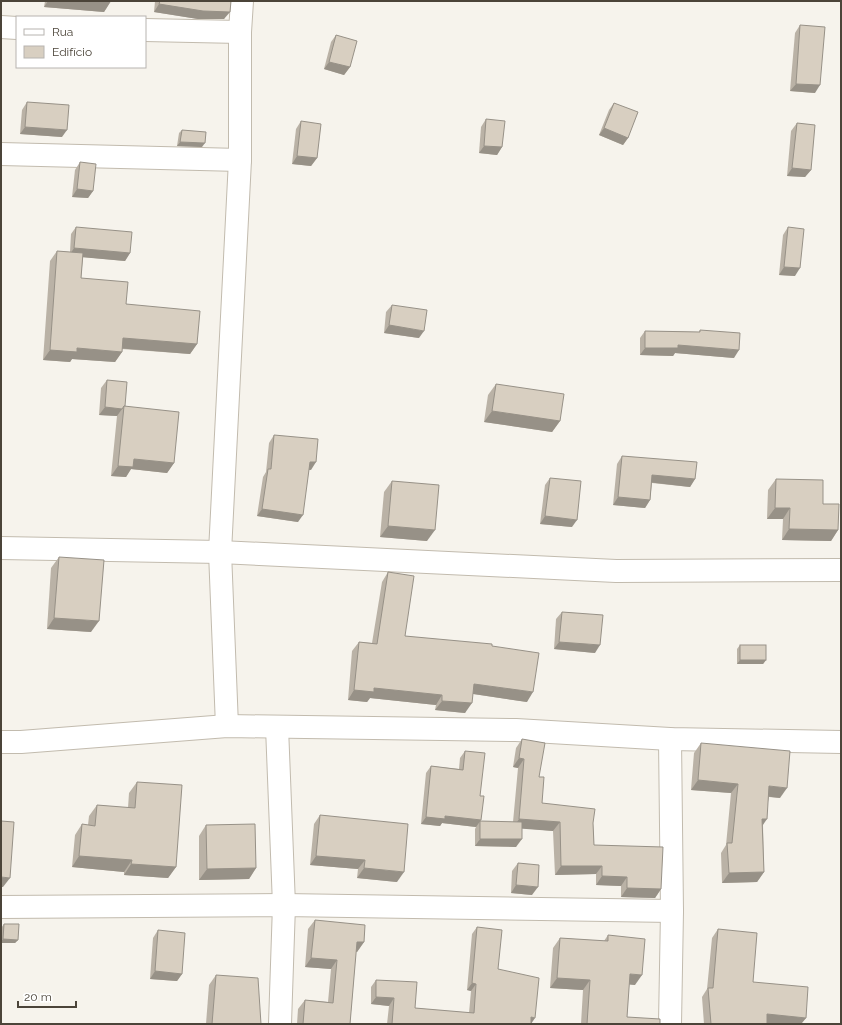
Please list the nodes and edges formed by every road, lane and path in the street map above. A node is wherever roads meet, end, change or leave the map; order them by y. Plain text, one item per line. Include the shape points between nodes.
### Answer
1 (242, 1) edge
2 (1, 27) edge
3 (16, 28) edge
4 (146, 30) edge
5 (240, 32) junction
6 (1, 154) edge
7 (240, 160) junction
8 (1, 548) edge
9 (220, 552) junction
10 (841, 570) edge
11 (227, 726) junction
12 (277, 727) junction
13 (670, 739) junction
14 (1, 742) edge
15 (841, 742) edge
16 (284, 905) junction
17 (1, 907) edge
18 (672, 911) junction
19 (280, 1024) edge
20 (670, 1024) edge

1 - 5 street
2 - 3 street
4 - 5 street
5 - 7 street
6 - 7 street
7 - 9 street
8 - 9 street
9 - 10 street via 616,571
9 - 11 street
11 - 12 street
11 - 14 street
12 - 13 street via 516,730
12 - 16 street
13 - 15 street
13 - 18 street
16 - 17 street
16 - 18 street
16 - 19 street
18 - 20 street

